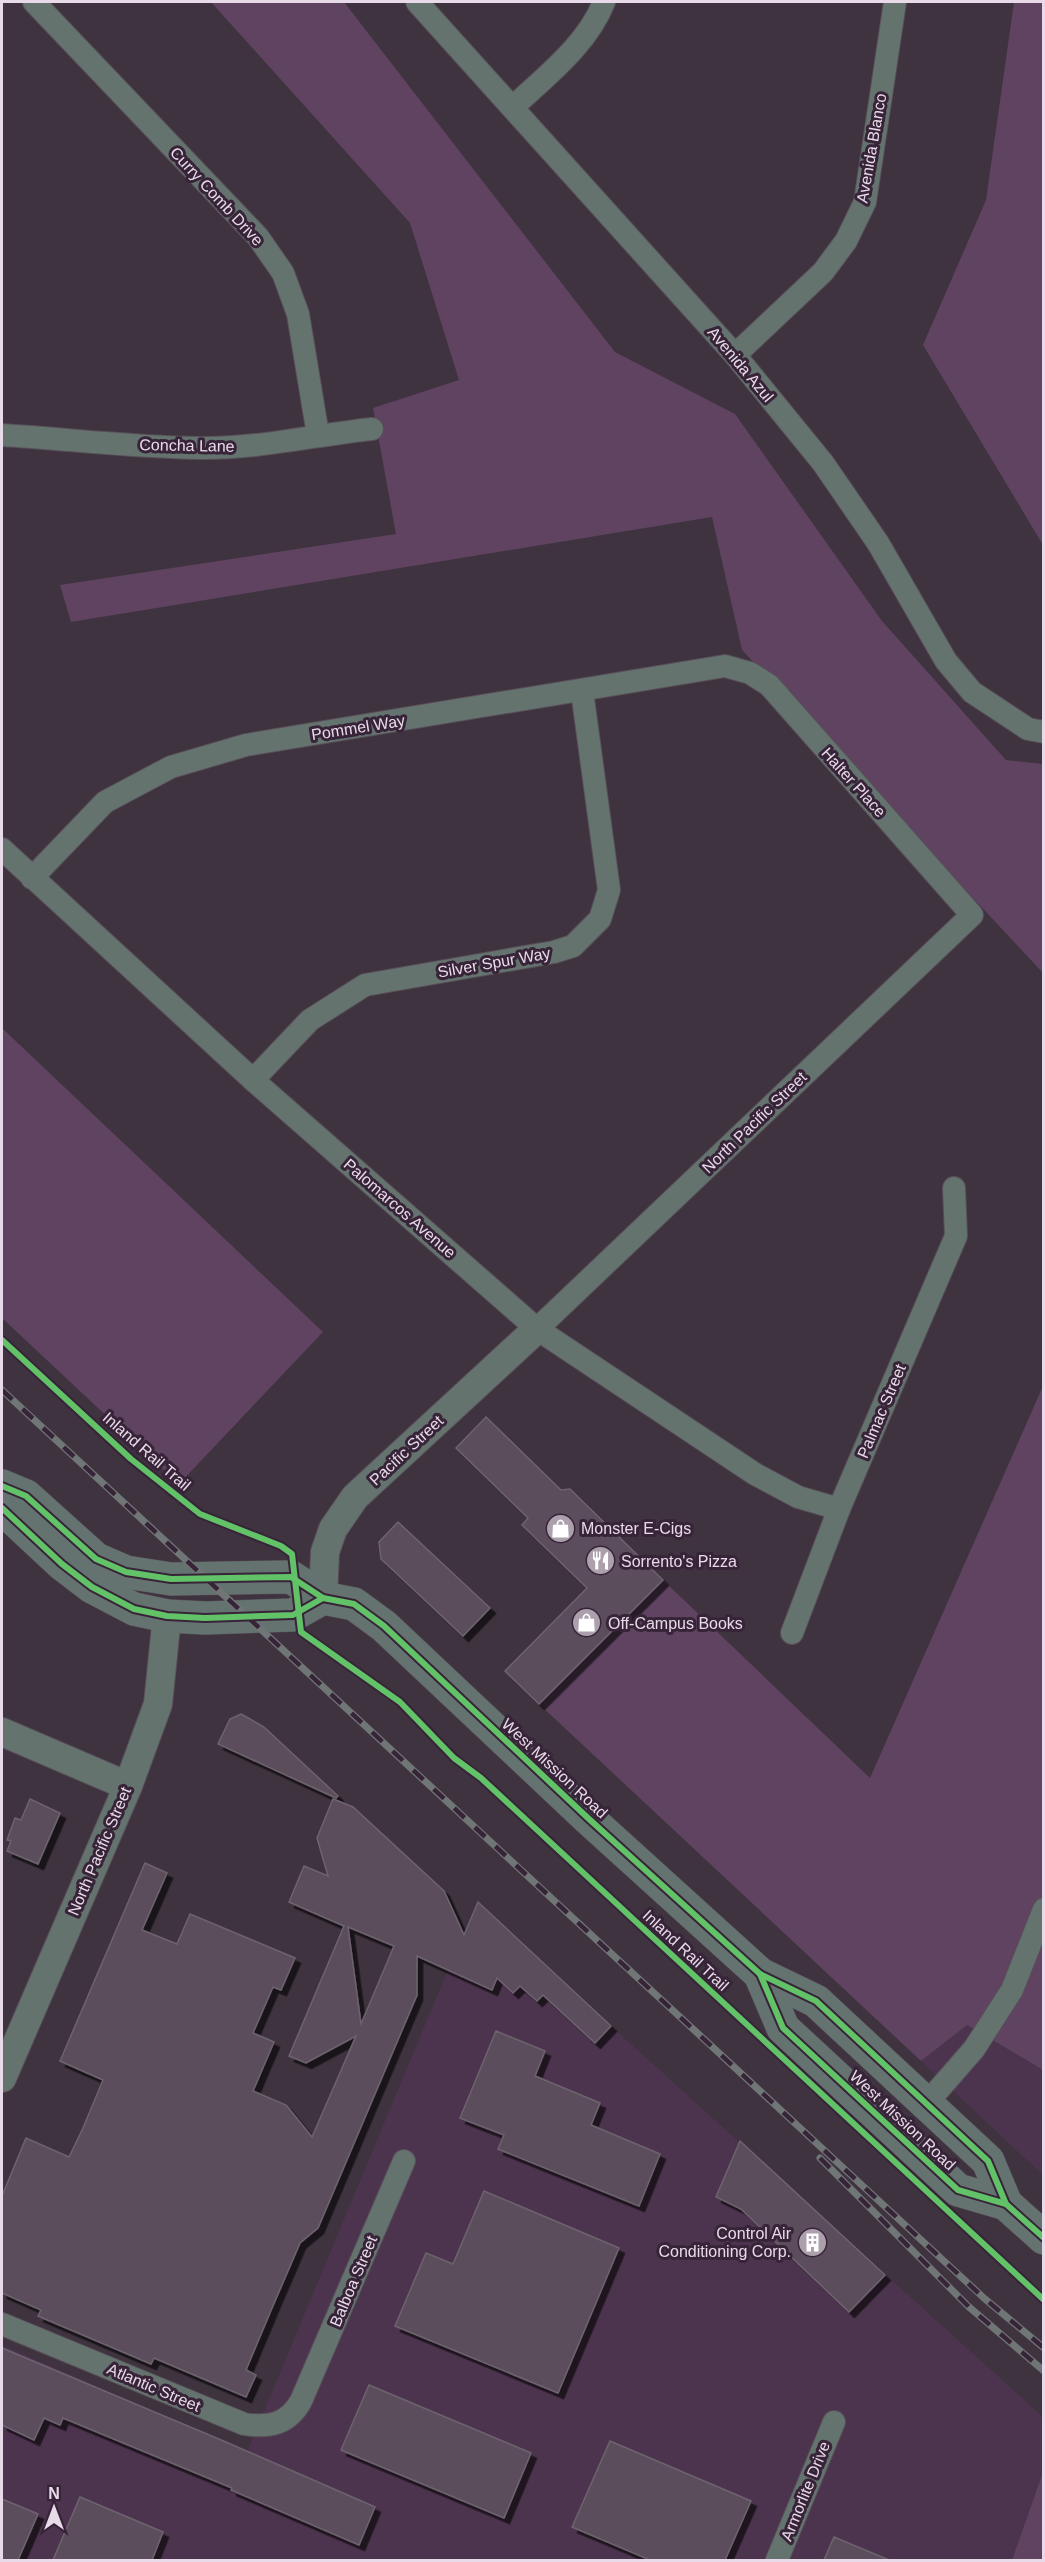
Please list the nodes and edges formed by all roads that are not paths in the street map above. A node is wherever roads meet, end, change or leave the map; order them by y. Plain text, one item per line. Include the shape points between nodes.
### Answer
1 (34, 2) edge
2 (417, 2) edge
3 (604, 2) edge
4 (895, 2) edge
5 (513, 107) junction
6 (735, 355) junction
7 (372, 429) dead end
8 (2, 435) edge
9 (318, 435) junction
10 (725, 666) joint
11 (582, 691) junction
12 (1044, 732) edge
13 (2, 849) edge
14 (32, 878) junction
15 (972, 915) joint
16 (253, 1080) junction
17 (954, 1188) dead end
18 (537, 1329) junction
19 (2, 1486) edge
20 (2, 1508) edge
21 (838, 1509) junction
22 (323, 1598) junction
23 (167, 1616) junction
24 (792, 1633) dead end
25 (2, 1732) edge
26 (128, 1786) junction
27 (1044, 1909) edge
28 (760, 1974) junction
29 (801, 2044) junction
30 (2, 2078) edge
31 (926, 2104) junction
32 (404, 2161) dead end
33 (1006, 2204) junction
34 (1044, 2238) edge
35 (2, 2324) edge
36 (301, 2401) joint
37 (834, 2422) dead end
38 (777, 2560) edge

1 - 9 street, Curry Comb Drive via 258,237 283,273 298,314
2 - 5 street, Avenida Azul
3 - 5 street via 575,48
4 - 6 street, Avenida Blanco via 865,202 846,241 823,272
5 - 6 street, Avenida Azul
6 - 12 street, Avenida Azul via 823,463 878,543 946,661 972,692 1028,729
7 - 9 street, Concha Lane
8 - 9 street, Concha Lane via 199,448 263,446
10 - 11 street, Pommel Way
10 - 15 street, Halter Place via 750,673 769,686
11 - 14 street, Pommel Way via 246,745 171,767 105,802
11 - 16 street, Silver Spur Way via 609,890 600,919 573,946 554,952 365,985 310,1020
13 - 14 street, Palomarcos Avenue
14 - 16 street, Palomarcos Avenue
15 - 18 street, North Pacific Street
16 - 18 street, Palomarcos Avenue
17 - 21 street, Palmac Street via 956,1236
18 - 21 street, Palomarcos Avenue via 755,1474 798,1497
18 - 22 street, Pacific Street via 355,1497 333,1529 325,1552
19 - 22 main road, West Mission Road via 26,1496 96,1559 126,1572 171,1579 291,1577
20 - 23 main road via 92,1587 134,1609
21 - 24 street, Palmac Street
22 - 23 main road via 293,1615
22 - 28 main road, West Mission Road via 354,1604 384,1626
23 - 26 street, North Pacific Street via 158,1704
25 - 26 street
26 - 30 street, North Pacific Street
27 - 31 street via 1012,1990 974,2049
28 - 29 main road, West Mission Road via 783,2028
28 - 31 main road, West Mission Road via 816,2001
29 - 31 main road via 838,2053 910,2117 917,2116
29 - 33 main road, West Mission Road via 958,2190
31 - 33 main road, West Mission Road via 988,2161
32 - 36 street, Balboa Street
33 - 34 main road, West Mission Road
35 - 36 street, Atlantic Street via 244,2424 263,2427 292,2416
37 - 38 street, Armorlite Drive

